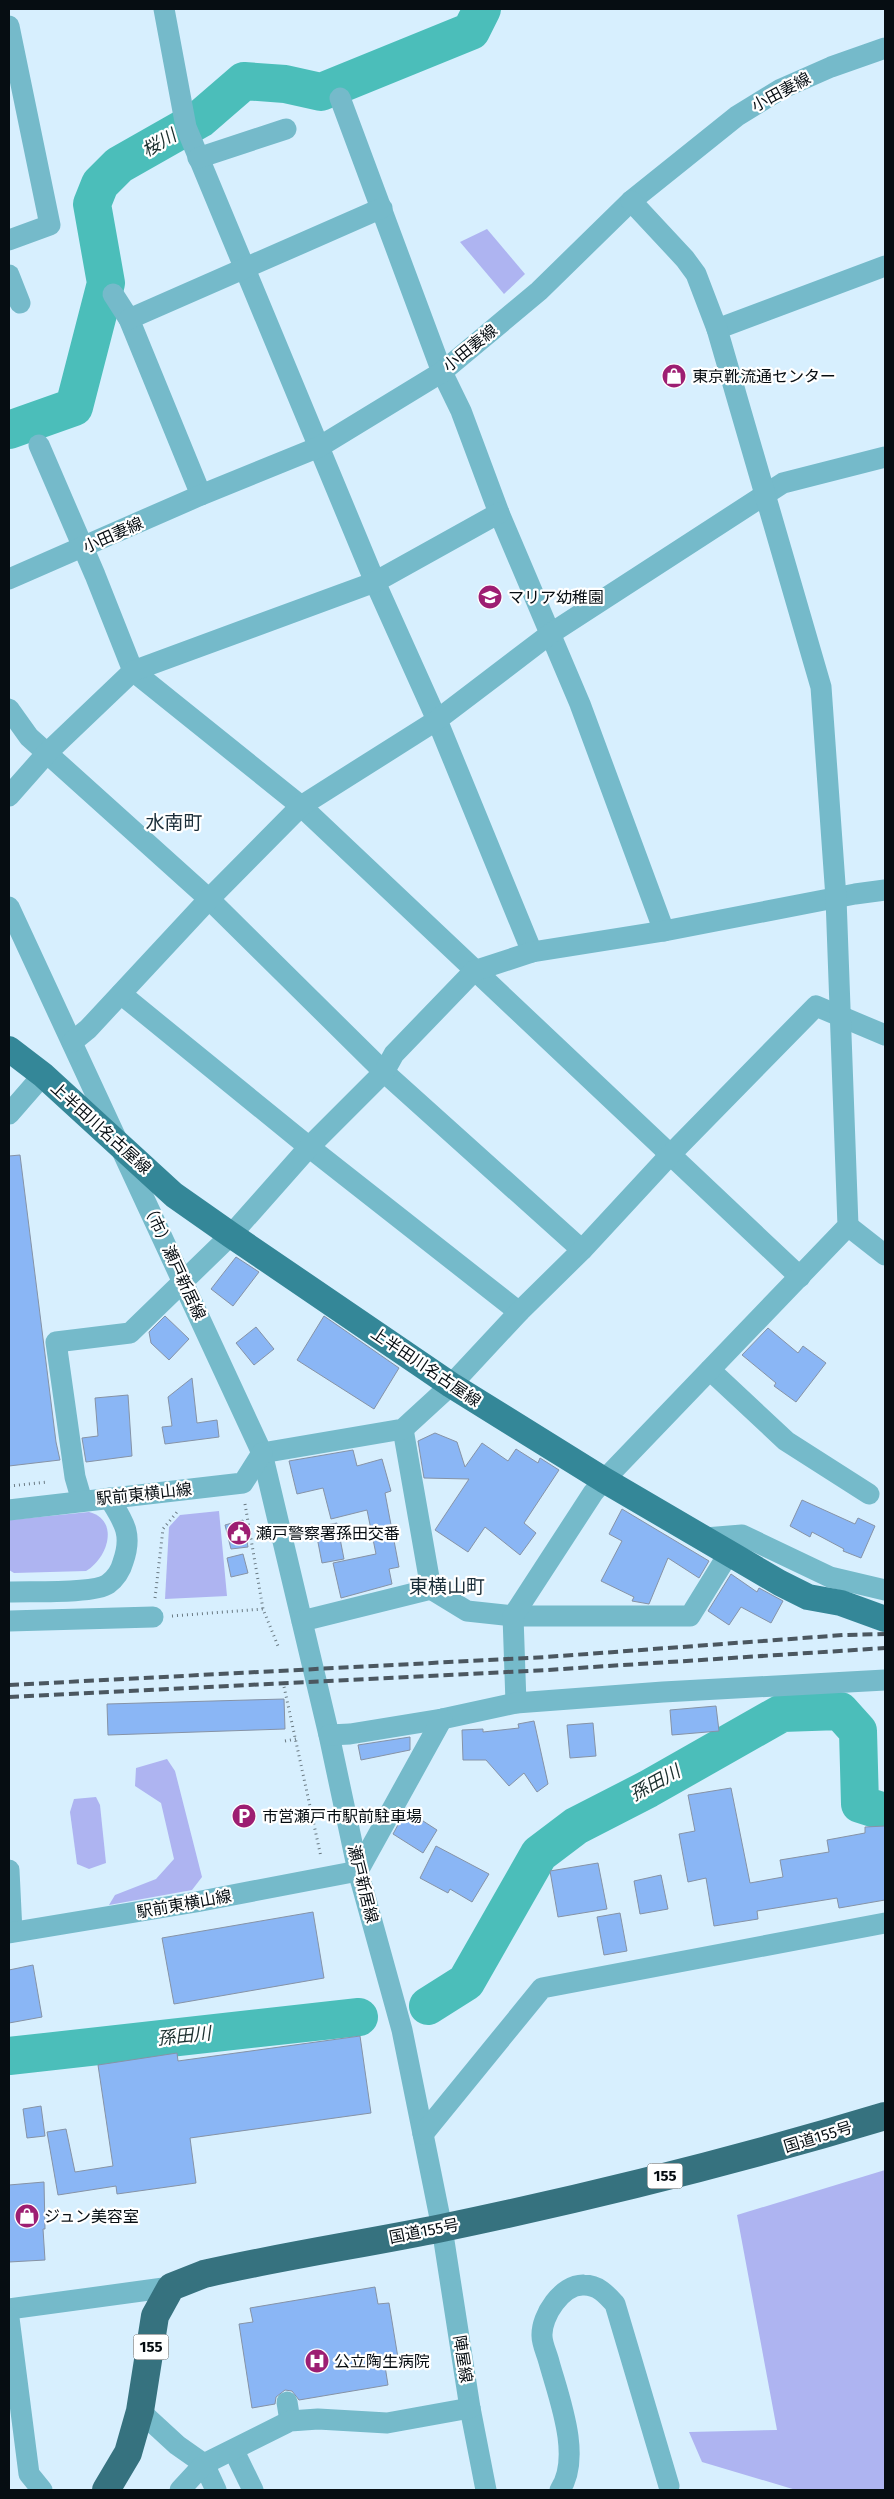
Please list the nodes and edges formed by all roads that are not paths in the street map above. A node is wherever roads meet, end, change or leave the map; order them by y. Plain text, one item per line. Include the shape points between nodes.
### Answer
1 (164, 9) edge
2 (9, 26) edge
3 (885, 48) edge
4 (340, 98) dead end
5 (286, 129) dead end
6 (198, 158) junction
7 (631, 201) junction
8 (382, 208) junction
9 (9, 240) edge
10 (885, 266) edge
11 (244, 268) junction
12 (9, 275) edge
13 (113, 294) dead end
14 (20, 303) dead end
15 (129, 319) junction
16 (717, 329) junction
17 (442, 372) junction
18 (39, 445) dead end
19 (319, 447) junction
20 (885, 457) edge
21 (765, 494) junction
22 (201, 495) junction
23 (499, 513) junction
24 (82, 549) junction
25 (9, 580) edge
26 (375, 582) junction
27 (550, 634) junction
28 (133, 671) junction
29 (9, 709) edge
30 (437, 720) junction
31 (47, 753) junction
32 (9, 796) edge
33 (301, 806) junction
34 (885, 890) edge
35 (836, 898) junction
36 (210, 899) junction
37 (9, 906) edge
38 (664, 931) junction
39 (532, 952) junction
40 (474, 971) junction
41 (121, 994) junction
42 (841, 1015) junction
43 (885, 1035) edge
44 (72, 1042) junction
45 (9, 1049) edge
46 (384, 1072) junction
47 (43, 1075) junction
48 (9, 1114) edge
49 (309, 1147) junction
50 (121, 1148) junction
51 (669, 1156) junction
52 (848, 1226) junction
53 (231, 1235) junction
54 (582, 1250) junction
55 (885, 1255) edge
56 (800, 1278) junction
57 (183, 1281) junction
58 (519, 1312) junction
59 (710, 1370) junction
60 (451, 1385) junction
61 (403, 1429) junction
62 (262, 1453) junction
63 (604, 1480) junction
64 (869, 1494) dead end
65 (109, 1498) junction
66 (82, 1501) junction
67 (9, 1510) edge
68 (705, 1538) junction
69 (729, 1553) junction
70 (431, 1588) junction
71 (885, 1590) edge
72 (9, 1592) edge
73 (513, 1616) junction
74 (153, 1617) road end
75 (885, 1619) edge
76 (9, 1621) edge
77 (302, 1621) junction
78 (885, 1680) edge
79 (516, 1703) junction
80 (442, 1719) junction
81 (328, 1735) junction
82 (9, 1870) edge
83 (358, 1870) junction
84 (10, 1895) edge
85 (885, 1923) edge
86 (10, 1932) edge
87 (885, 2116) edge
88 (423, 2134) junction
89 (442, 2228) junction
90 (172, 2287) junction
91 (9, 2309) edge
92 (9, 2318) edge
93 (470, 2408) junction
94 (140, 2411) junction
95 (234, 2451) junction
96 (204, 2464) junction
97 (669, 2486) dead end
98 (42, 2490) edge
99 (106, 2490) edge
100 (180, 2490) edge
101 (216, 2490) edge
102 (253, 2490) edge
103 (486, 2490) edge
104 (560, 2490) edge

1 - 6 street via 186,127
2 - 9 street via 50,225
3 - 7 street, 小田妻線 via 831,66 781,88 737,116
4 - 8 street
5 - 6 street
6 - 11 street
7 - 16 street via 696,274
7 - 17 street, 小田妻線 via 539,291
8 - 11 street
8 - 17 street
10 - 16 street
11 - 15 street
11 - 19 street
12 - 14 street
13 - 15 street
15 - 22 street
16 - 21 street
17 - 19 street, 小田妻線
17 - 23 street via 461,411
18 - 24 street
19 - 22 street, 小田妻線
19 - 26 street
20 - 21 street via 783,483
21 - 27 street
21 - 35 street via 820,687
22 - 24 street, 小田妻線
23 - 26 street
23 - 27 street
24 - 25 street, 小田妻線
24 - 28 street
26 - 28 street
26 - 30 street
27 - 30 street
27 - 38 street via 580,704
28 - 31 street
28 - 33 street
29 - 31 street via 29,737
30 - 33 street
30 - 39 street
31 - 32 street
31 - 36 street
33 - 36 street
33 - 40 street
34 - 35 street
35 - 38 street
35 - 42 street
36 - 41 street
36 - 46 street
37 - 44 street, （市）瀬戸新居線
38 - 39 street
39 - 40 street
40 - 46 street via 394,1054
40 - 51 street
41 - 44 street
41 - 49 street
42 - 43 street
42 - 51 street via 816,1006
42 - 52 street
44 - 50 street, （市）瀬戸新居線
45 - 47 main road, 上半田川名古屋線
46 - 49 street
46 - 54 street
47 - 48 street
47 - 50 main road, 上半田川名古屋線
49 - 53 street
49 - 58 street
50 - 53 main road, 上半田川名古屋線 via 174,1195
50 - 57 street, （市）瀬戸新居線
51 - 54 street
51 - 56 street
52 - 55 street
52 - 56 street
53 - 57 street
53 - 60 main road, 上半田川名古屋線
54 - 58 street
56 - 59 street
57 - 62 street, （市）瀬戸新居線
57 - 66 street via 130,1333 56,1342 75,1477
58 - 60 street
59 - 63 street
59 - 64 street via 786,1441
60 - 61 street
60 - 63 main road, 上半田川名古屋線
61 - 62 street
61 - 70 street
62 - 65 street, 駅前東横山線 via 243,1483
62 - 77 street, 瀬戸新居線
63 - 68 main road, 上半田川名古屋線
63 - 73 street
65 - 66 street, 駅前東横山線
65 - 72 street via 126,1526 128,1546 121,1569 107,1584 92,1589
66 - 67 street, 駅前東横山線
68 - 69 main road, 上半田川名古屋線
68 - 71 street via 742,1536 830,1577
69 - 73 street via 690,1616
69 - 75 main road, 上半田川名古屋線 via 808,1597 841,1603
70 - 73 street via 467,1611
70 - 77 street
73 - 79 street
74 - 76 street
77 - 81 street, 瀬戸新居線
78 - 79 street
79 - 80 street
80 - 81 street
80 - 83 street
81 - 83 street, 瀬戸新居線
82 - 84 street
83 - 86 street, 駅前東横山線 via 196,1902
83 - 88 street, 瀬戸新居線 via 402,2030
84 - 86 street
85 - 88 street via 542,1988
87 - 89 highway, 国道155号 / 155 via 775,2150
88 - 89 street, 瀬戸新居線
89 - 90 highway, 国道155号 / 155 via 213,2272
89 - 93 street, 陣屋線
90 - 91 street
90 - 94 highway, 155 via 155,2316
92 - 98 street via 28,2474
93 - 95 street via 388,2424 288,2412
93 - 103 street, 陣屋線
94 - 96 street
94 - 99 highway, 155 via 128,2453
95 - 96 street
95 - 102 street
96 - 100 street
96 - 101 street
97 - 104 street via 616,2304 601,2289 583,2284 561,2294 548,2312 542,2336 570,2458 568,2479

